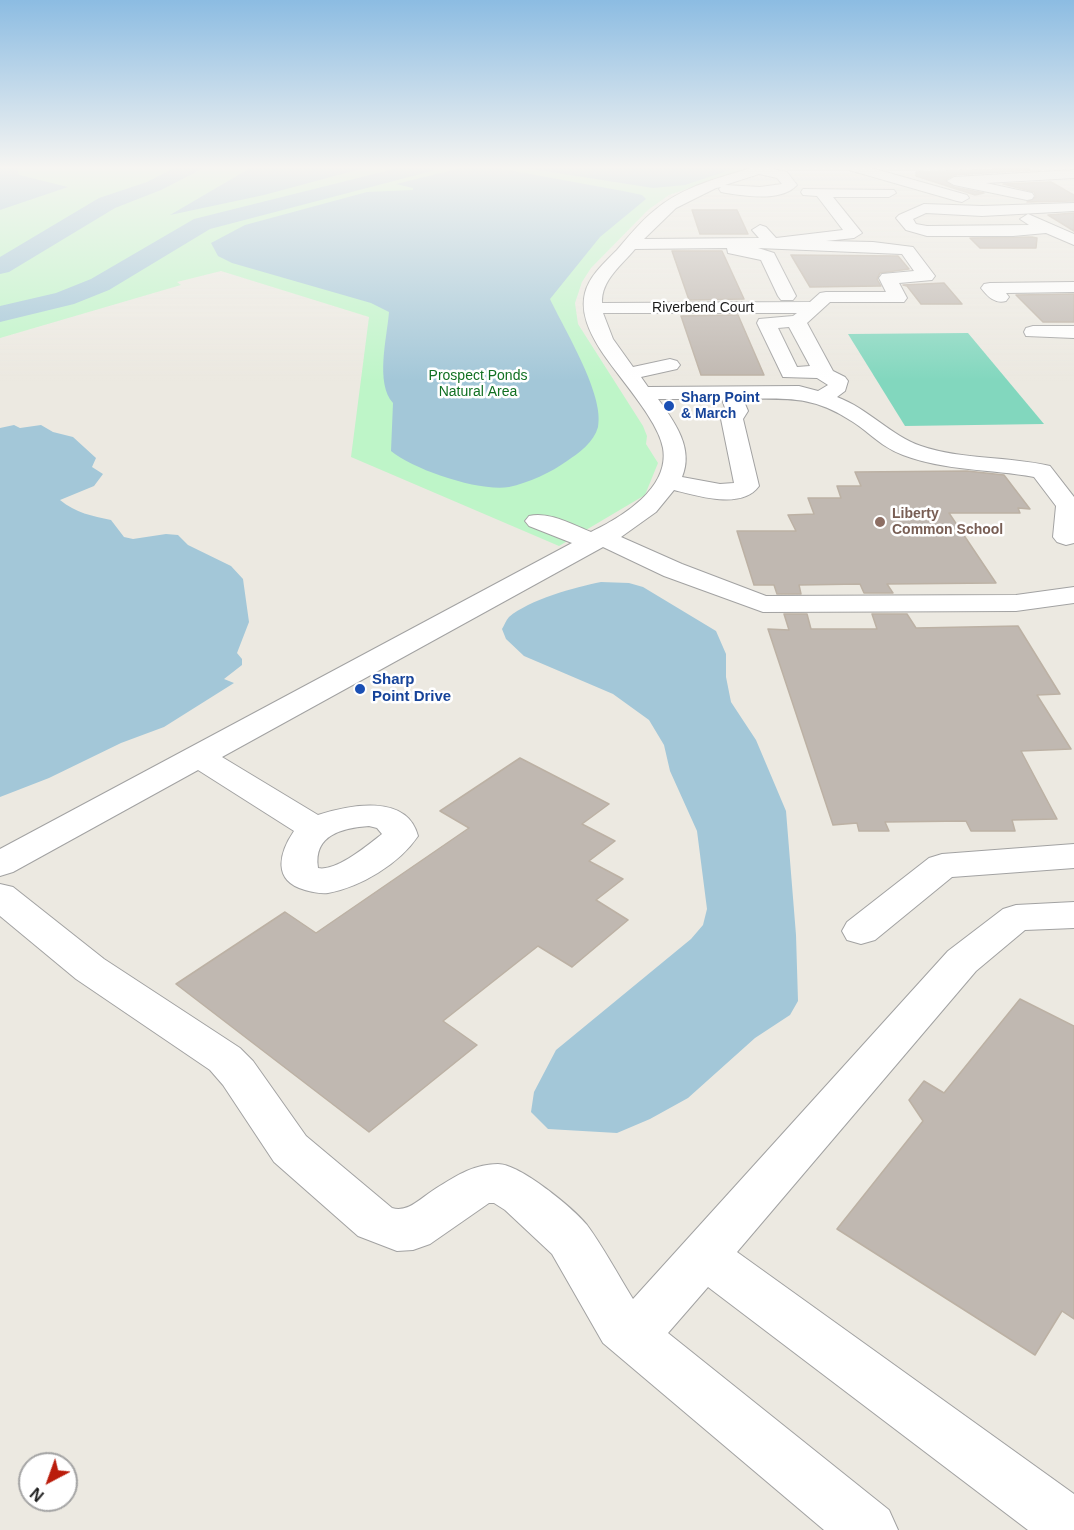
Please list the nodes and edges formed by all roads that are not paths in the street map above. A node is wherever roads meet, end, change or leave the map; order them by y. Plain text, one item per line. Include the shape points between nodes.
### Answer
1 (636, 238) edge
2 (768, 238) edge
3 (810, 238) edge
4 (772, 243) junction
5 (626, 249) junction
6 (732, 249) junction
7 (653, 258) dead end
8 (1074, 287) edge
9 (787, 296) junction
10 (1000, 297) dead end
11 (593, 308) junction
12 (757, 308) junction
13 (812, 309) junction
14 (1033, 332) dead end
15 (1074, 332) edge
16 (670, 365) dead end
17 (823, 372) junction
18 (635, 384) junction
19 (731, 393) junction
20 (821, 398) junction
21 (667, 481) junction
22 (1071, 507) edge
23 (538, 521) dead end
24 (1066, 537) dead end
25 (597, 540) junction
26 (1074, 595) edge
27 (199, 757) junction
28 (315, 828) dead end
29 (1074, 856) edge
30 (0, 864) edge
31 (0, 896) edge
32 (1074, 915) edge
33 (861, 931) dead end
34 (704, 1256) junction
35 (633, 1335) junction
36 (1074, 1529) edge
37 (869, 1530) edge

1 - 5 street
2 - 4 street
3 - 4 street
4 - 6 street
4 - 13 street via 907,250 926,276 888,278 897,298
5 - 6 street
5 - 7 street
5 - 11 street via 604,273 593,294
6 - 9 street via 768,257
8 - 10 street via 990,288
9 - 12 street via 752,296
9 - 13 street
11 - 12 street, Riverbend Court
11 - 18 street via 604,339
12 - 13 street, Riverbend Court
13 - 17 street via 796,323
13 - 17 street via 766,323 790,373
14 - 15 street
16 - 18 street
17 - 20 street via 838,381 838,387
18 - 19 street
18 - 21 street via 664,426 675,456
19 - 20 street via 799,392
19 - 21 street via 737,411 732,419 747,486 738,492 727,492
20 - 22 street via 909,450 935,458 1042,471
21 - 25 street via 651,504
22 - 24 street
23 - 25 street
25 - 26 street via 763,604 1016,603
25 - 27 street
27 - 28 street
27 - 30 street
29 - 33 street via 942,866
31 - 35 street via 90,969 225,1059 290,1149 375,1222 397,1230 413,1229 480,1185 501,1183 522,1196 569,1239 621,1326
32 - 34 street via 1016,918 962,961
34 - 35 street
34 - 36 street
35 - 37 street

